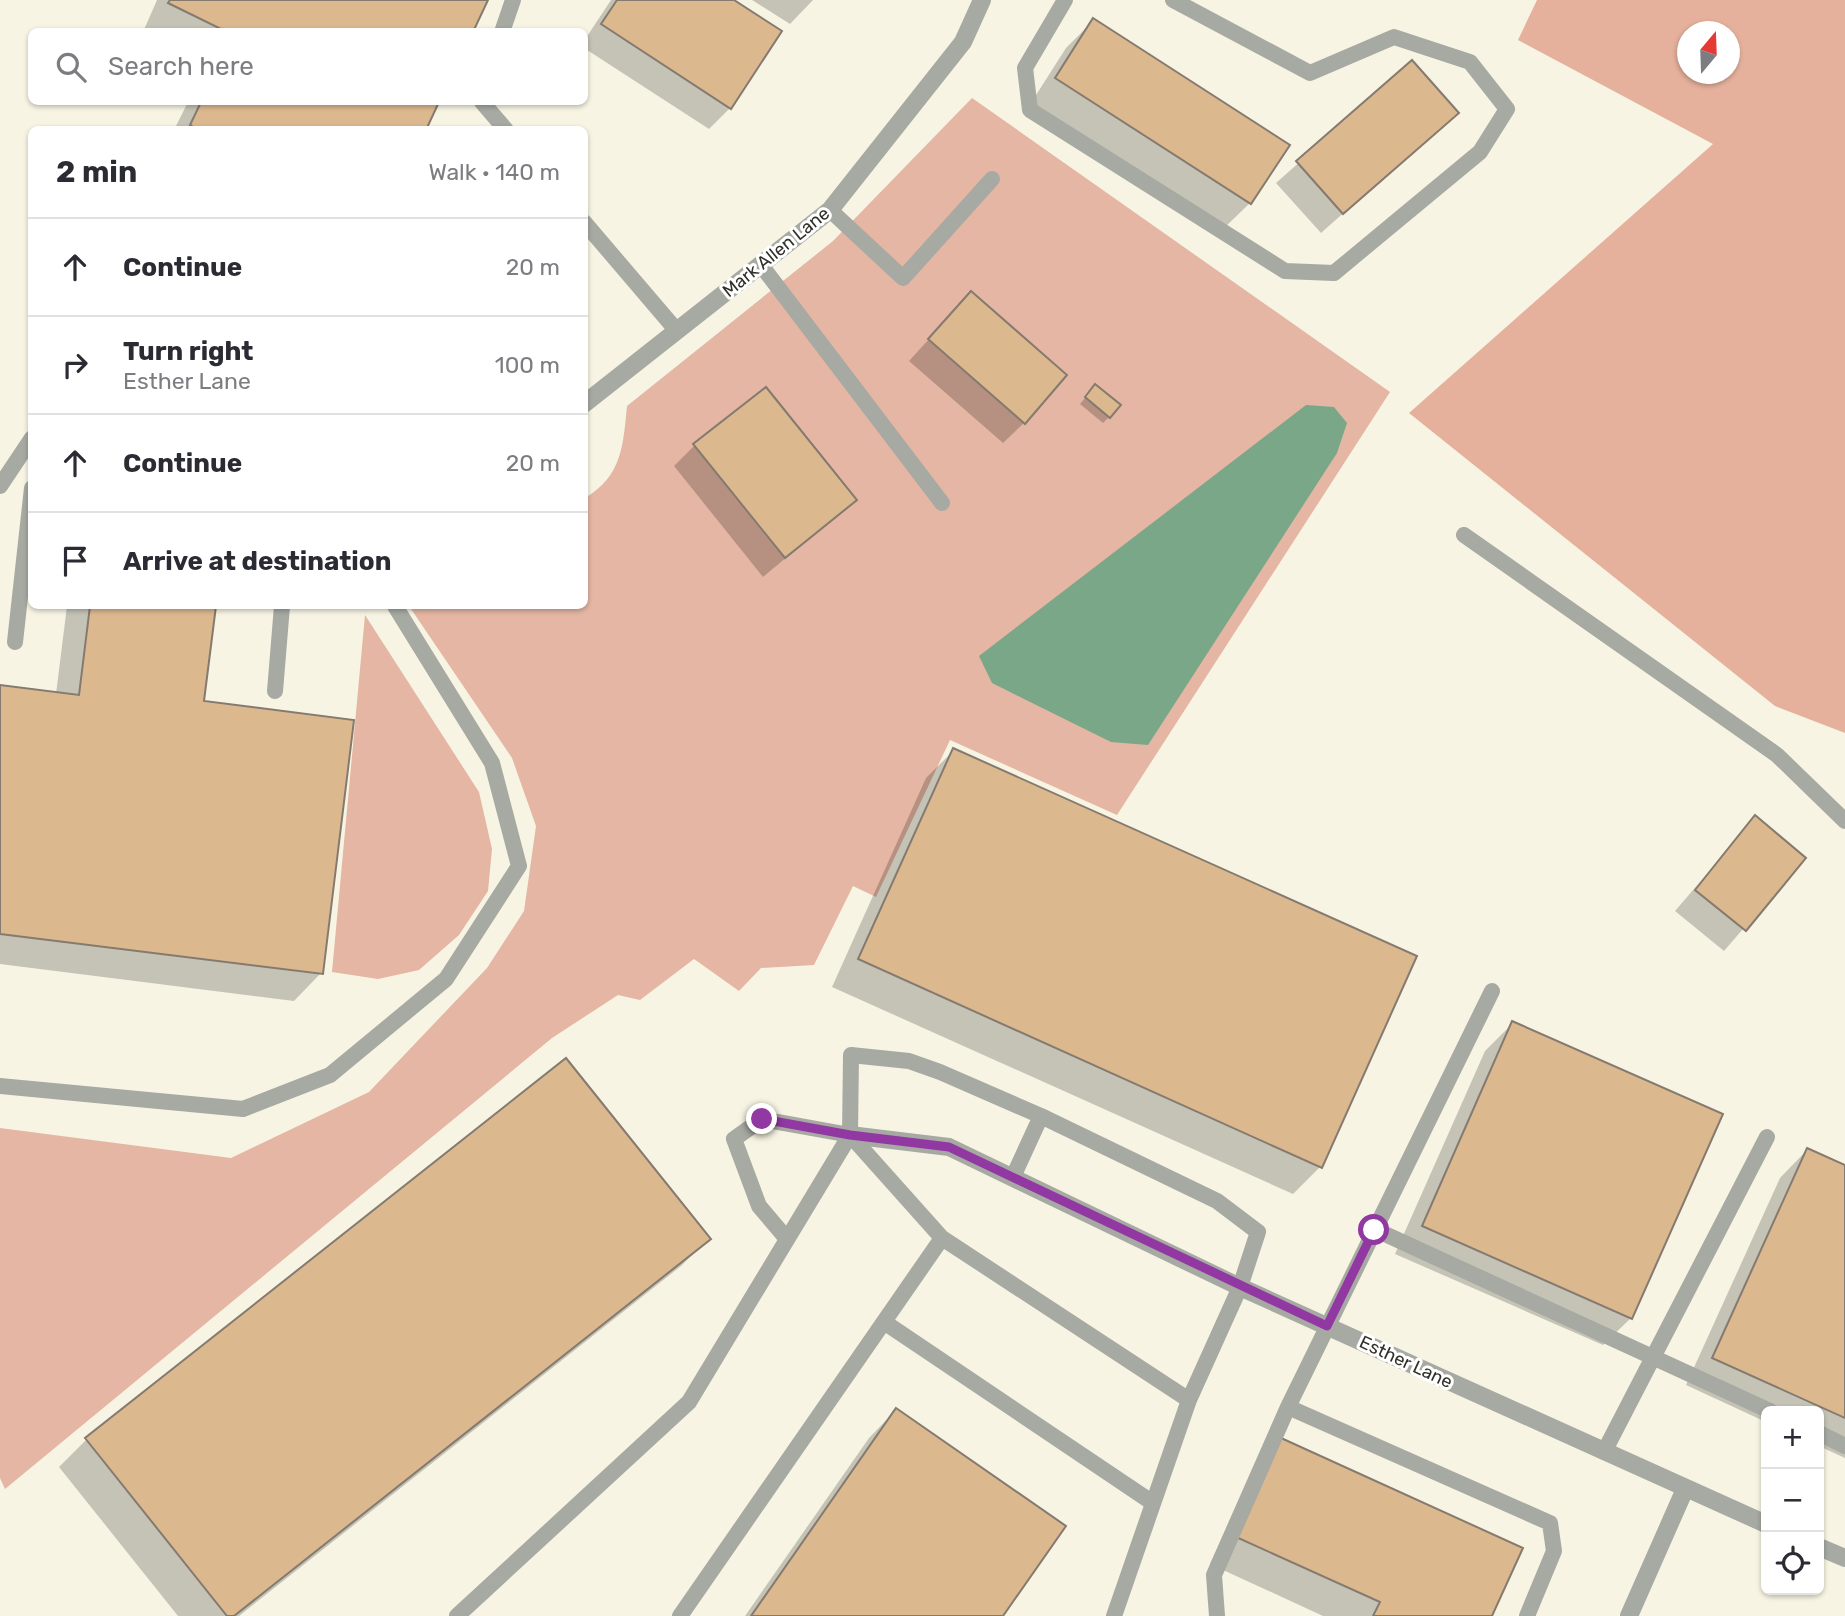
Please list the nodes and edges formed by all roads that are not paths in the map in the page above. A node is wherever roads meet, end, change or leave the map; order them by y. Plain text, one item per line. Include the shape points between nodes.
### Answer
1 (513, 0) edge
2 (1065, 0) edge
3 (1173, 0) edge
4 (979, 1) edge
5 (503, 28) edge
6 (485, 105) edge
7 (503, 126) edge
8 (992, 179) dead end
9 (830, 210) junction
10 (588, 227) edge
11 (761, 265) junction
12 (677, 331) junction
13 (588, 401) edge
14 (28, 444) edge
15 (0, 486) edge
16 (942, 503) dead end
17 (28, 524) edge
18 (1464, 535) dead end
19 (282, 609) edge
20 (398, 609) edge
21 (15, 642) dead end
22 (275, 691) dead end
23 (1845, 821) edge
24 (1492, 991) dead end
25 (0, 1086) edge
26 (1041, 1116) junction
27 (850, 1135) junction
28 (1767, 1137) dead end
29 (1013, 1177) junction
30 (1374, 1230) junction
31 (942, 1238) junction
32 (787, 1239) junction
33 (1240, 1287) junction
34 (884, 1322) junction
35 (1327, 1326) junction
36 (1655, 1358) junction
37 (1189, 1400) junction
38 (1288, 1407) junction
39 (1761, 1407) edge
40 (1824, 1436) edge
41 (1845, 1446) edge
42 (1604, 1452) junction
43 (1685, 1489) junction
44 (1153, 1503) junction
45 (1761, 1522) edge
46 (1824, 1549) edge
47 (1845, 1558) edge
48 (457, 1616) edge
49 (680, 1616) edge
50 (1114, 1616) edge
51 (1217, 1616) edge
52 (1527, 1616) edge
53 (1629, 1616) edge

1 - 5 lane
2 - 3 lane via 1025,68 1030,110 1285,271 1334,273 1479,152 1507,109 1470,61 1394,37 1310,73
4 - 9 street, Mark Allen Lane via 963,42
6 - 7 lane
8 - 9 lane via 903,278
9 - 11 street, Mark Allen Lane
10 - 12 lane
11 - 12 street, Mark Allen Lane
11 - 16 lane
12 - 13 street, Mark Allen Lane
14 - 15 lane
17 - 21 lane
18 - 23 lane via 1777,755
19 - 22 lane
20 - 25 lane via 492,763 519,866 446,979 330,1075 243,1109
24 - 30 lane
26 - 27 lane via 909,1061 851,1055
26 - 29 lane
26 - 33 lane via 1217,1201 1258,1232
27 - 29 street, Esther Lane via 949,1147
27 - 31 lane
27 - 32 lane
27 - 32 lane via 762,1119 734,1139 759,1206
28 - 36 lane
29 - 33 street, Esther Lane
30 - 35 lane
30 - 36 lane
31 - 34 lane
31 - 37 lane
32 - 48 lane via 689,1402
33 - 35 street, Esther Lane
33 - 37 lane
34 - 44 lane
34 - 49 lane
35 - 38 lane
35 - 42 street, Esther Lane
36 - 39 lane
36 - 42 lane
37 - 44 lane
38 - 51 lane via 1214,1575
38 - 52 lane via 1550,1523 1554,1551
40 - 41 lane
42 - 43 street, Esther Lane
43 - 45 street, Esther Lane
43 - 53 street
44 - 50 lane
46 - 47 street

